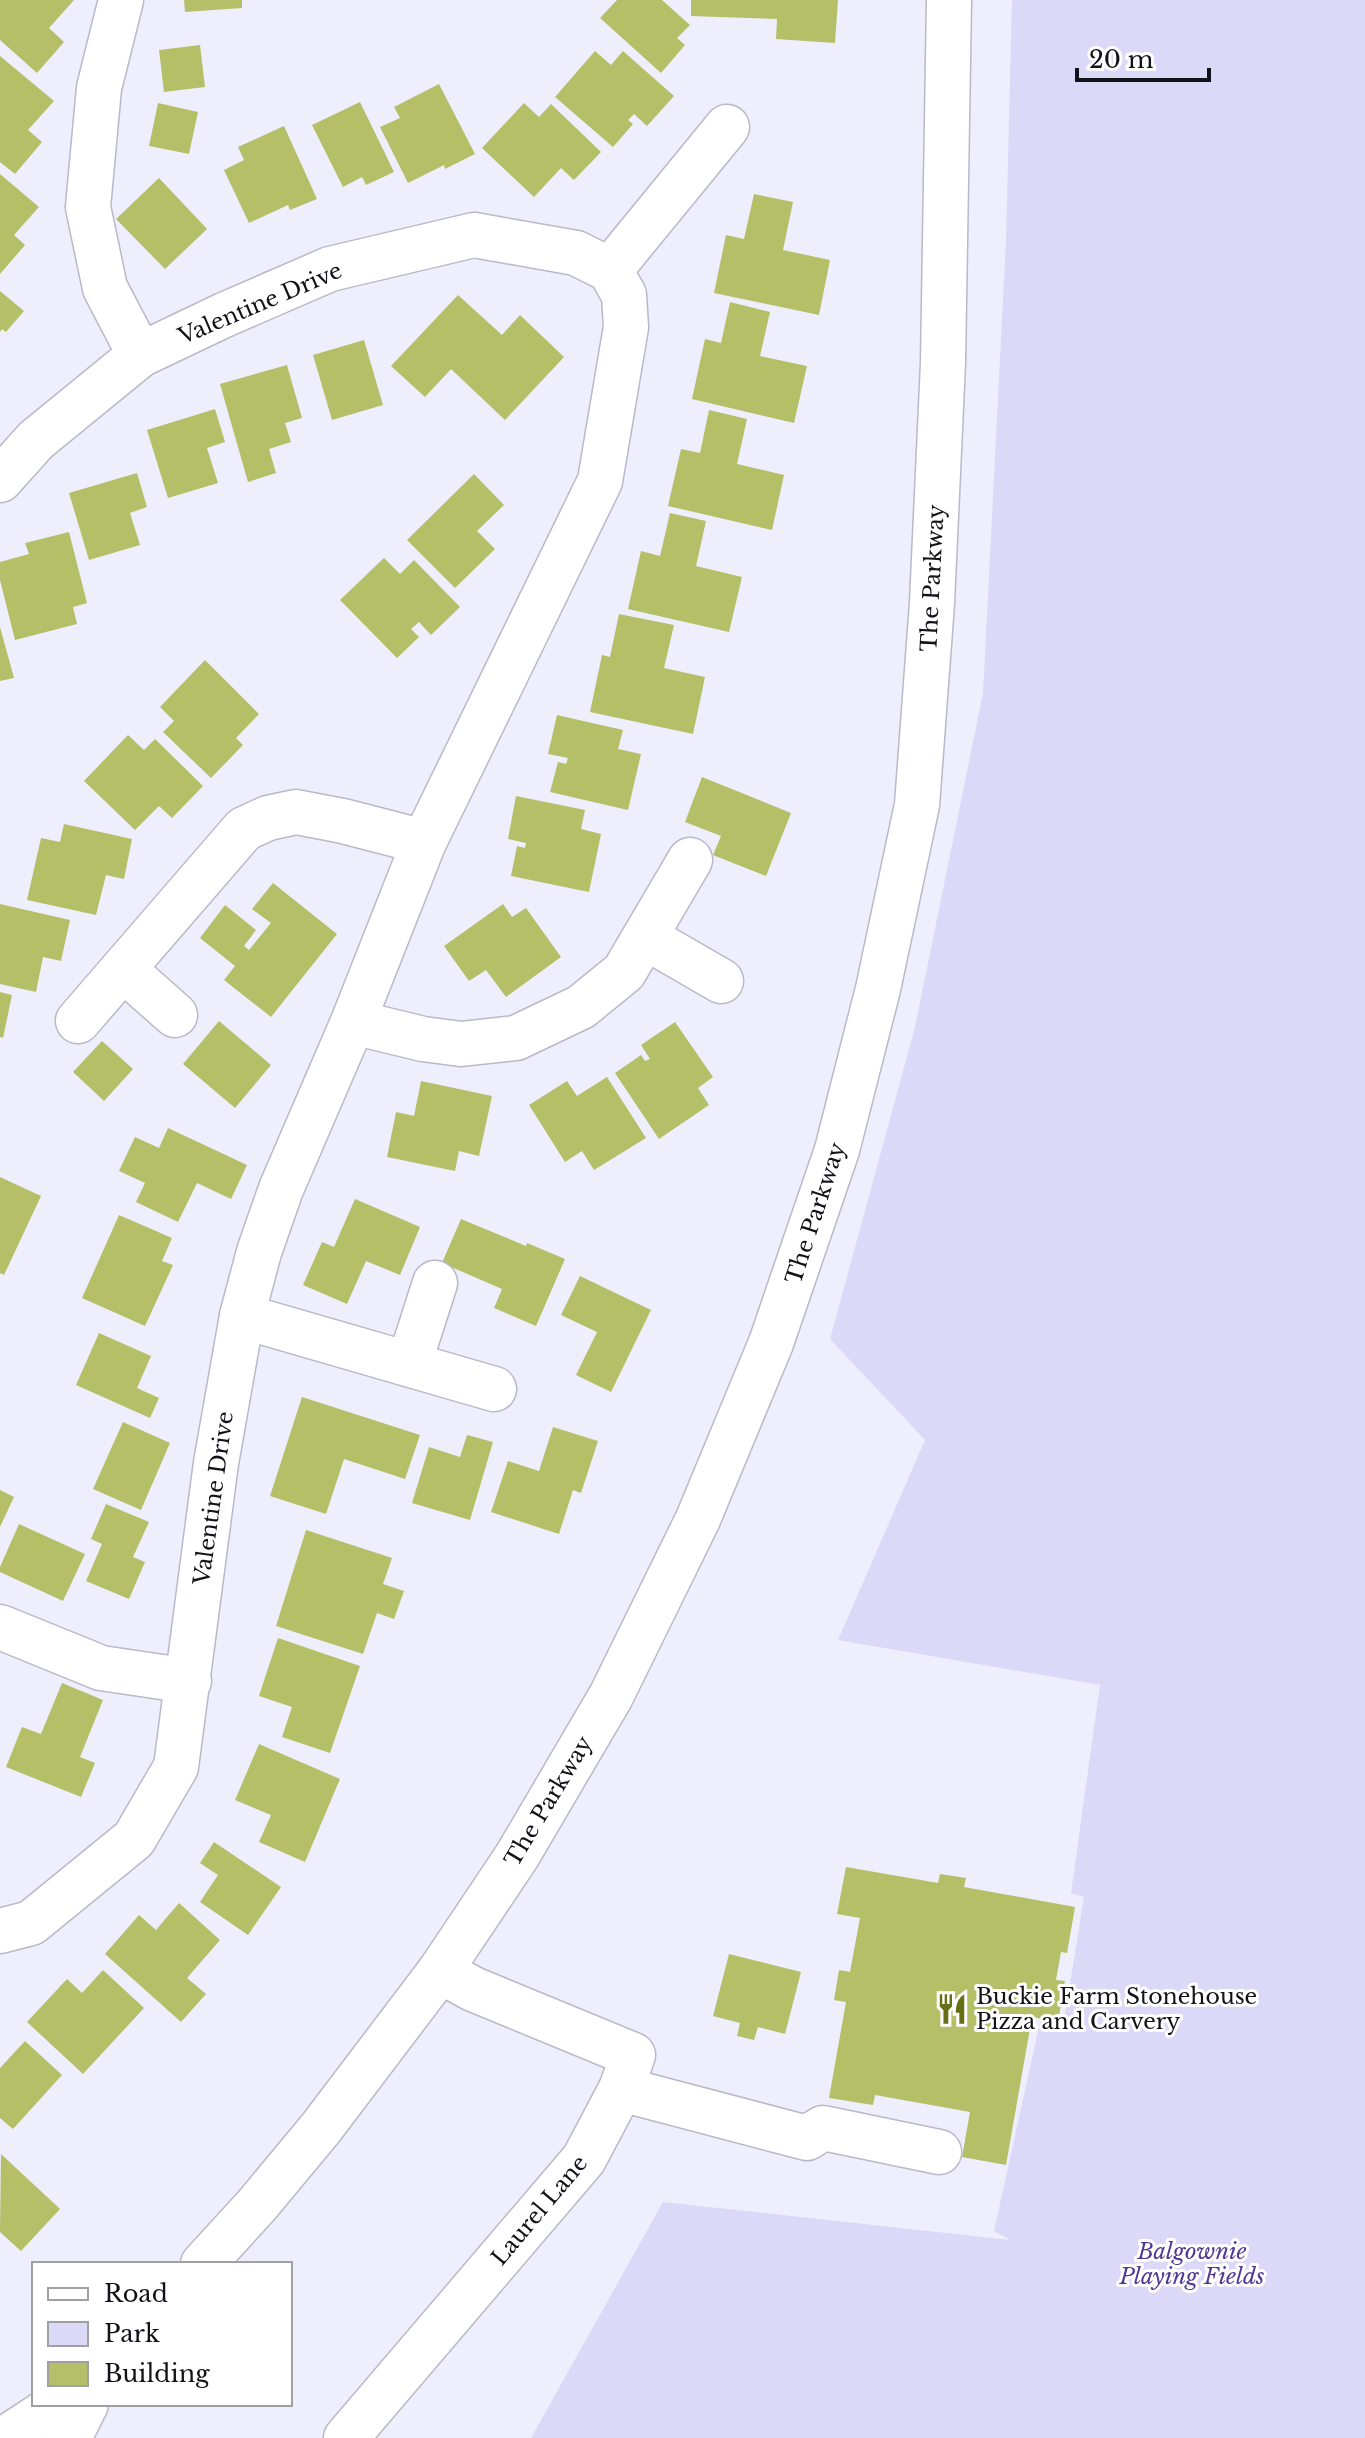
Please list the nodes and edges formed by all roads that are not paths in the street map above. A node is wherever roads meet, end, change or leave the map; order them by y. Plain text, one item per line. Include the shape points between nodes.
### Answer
1 (121, 0) edge
2 (949, 0) edge
3 (727, 127) dead end
4 (610, 270) junction
5 (140, 355) junction
6 (0, 480) edge
7 (424, 842) junction
8 (690, 860) dead end
9 (645, 937) junction
10 (123, 969) junction
11 (721, 981) dead end
12 (175, 1015) dead end
13 (78, 1021) dead end
14 (353, 1022) junction
15 (435, 1283) dead end
16 (242, 1316) junction
17 (409, 1364) junction
18 (494, 1389) dead end
19 (0, 1627) edge
20 (189, 1681) junction
21 (0, 1931) edge
22 (440, 1971) junction
23 (621, 2089) junction
24 (939, 2152) dead end
25 (205, 2262) edge
26 (55, 2406) edge
27 (85, 2406) edge
28 (6, 2438) edge
29 (69, 2438) edge
30 (346, 2438) edge

1 - 5 street via 99,88 88,207 105,288
2 - 22 street, The Parkway via 943,363 917,805 841,1136 771,1343 698,1519 611,1696 517,1856
3 - 4 street
4 - 5 street, Valentine Drive via 576,253 474,235 330,269
4 - 7 street, Valentine Drive via 624,295 626,327 600,481
5 - 6 street, Valentine Drive via 36,440
7 - 10 street via 296,812 268,818 244,829
7 - 14 street, Valentine Drive
8 - 9 street
9 - 11 street
9 - 14 street via 624,972 581,1007 516,1038 461,1044
10 - 12 street
10 - 13 street
14 - 16 street, Valentine Drive via 281,1189
15 - 17 street
16 - 17 street
16 - 20 street, Valentine Drive via 216,1463
17 - 18 street
19 - 20 street via 101,1668
20 - 21 street, Valentine Drive via 176,1767 134,1839 31,1923
22 - 23 street, Laurel Lane via 633,2055
22 - 25 street, The Parkway via 321,2128
23 - 24 street via 807,2138 823,2128
23 - 30 street, Laurel Lane via 584,2159
26 - 28 street
27 - 29 street

